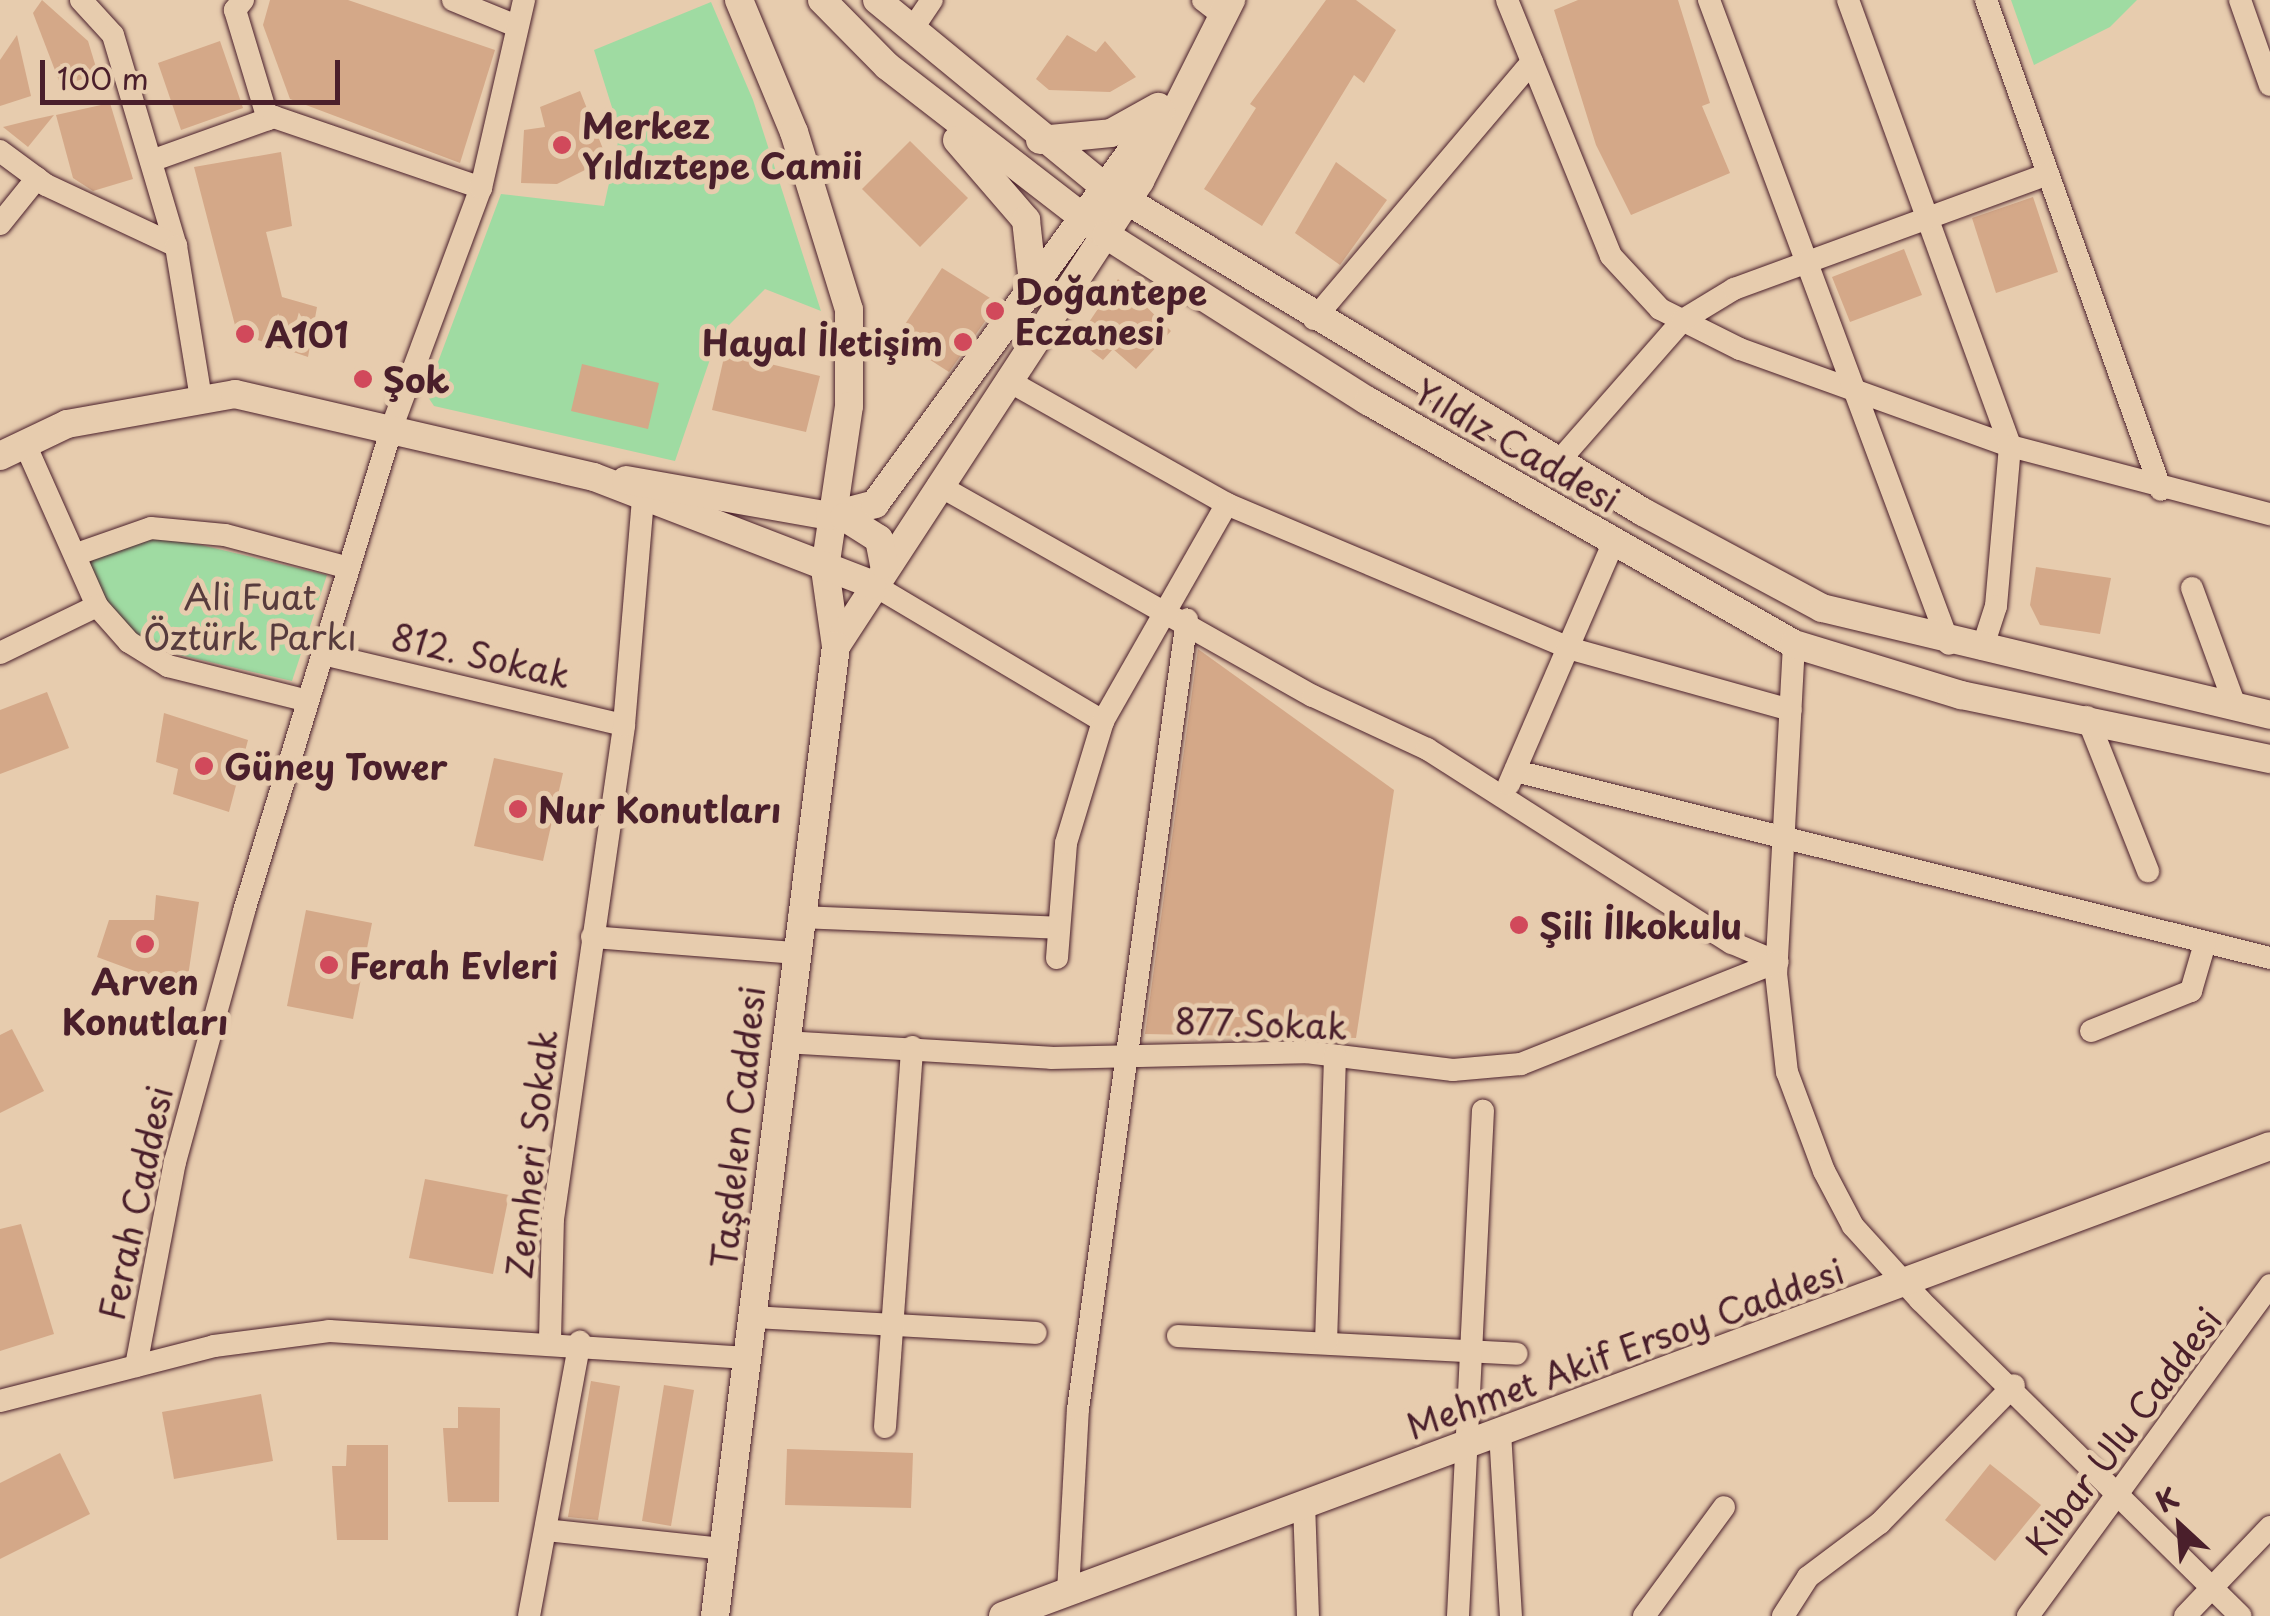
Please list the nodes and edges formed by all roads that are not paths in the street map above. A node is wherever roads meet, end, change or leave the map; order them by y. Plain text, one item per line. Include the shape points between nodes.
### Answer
1 (243, 0) edge
2 (453, 0) edge
3 (524, 0) edge
4 (739, 0) edge
5 (822, 0) edge
6 (877, 0) edge
7 (932, 0) edge
8 (1507, 0) edge
9 (1709, 0) edge
10 (1848, 0) edge
11 (1986, 0) edge
12 (2240, 0) edge
13 (85, 2) edge
14 (1218, 5) edge
15 (514, 25) junction
16 (911, 32) junction
17 (1532, 62) junction
18 (888, 66) junction
19 (2270, 85) edge
20 (1178, 88) junction
21 (268, 120) junction
22 (1040, 140) junction
23 (0, 150) edge
24 (151, 161) junction
25 (2048, 174) junction
26 (37, 178) junction
27 (481, 188) junction
28 (1117, 195) junction
29 (1927, 219) junction
30 (0, 224) edge
31 (1096, 227) junction
32 (176, 246) junction
33 (1804, 264) junction
34 (1034, 293) junction
35 (1314, 319) junction
36 (1683, 320) junction
37 (1008, 380) junction
38 (1845, 384) junction
39 (201, 398) junction
40 (393, 424) junction
41 (2010, 446) junction
42 (13, 450) edge
43 (1559, 462) junction
44 (594, 477) junction
45 (938, 484) junction
46 (2161, 490) junction
47 (642, 498) junction
48 (1227, 504) junction
49 (2270, 514) edge
50 (838, 517) junction
51 (1613, 544) junction
52 (77, 554) junction
53 (349, 568) junction
54 (825, 570) junction
55 (878, 574) junction
56 (2192, 588) dead end
57 (97, 606) junction
58 (1178, 614) junction
59 (1794, 644) junction
60 (1950, 644) junction
61 (836, 646) junction
62 (1566, 647) junction
63 (1982, 649) junction
64 (0, 654) edge
65 (323, 654) junction
66 (308, 701) junction
67 (2236, 708) junction
68 (1791, 710) junction
69 (2270, 715) edge
70 (2087, 717) junction
71 (1103, 721) junction
72 (624, 725) junction
73 (2270, 760) edge
74 (1515, 771) junction
75 (1504, 798) junction
76 (1784, 843) junction
77 (2148, 871) dead end
78 (799, 918) junction
79 (1059, 928) junction
80 (592, 937) junction
81 (2205, 943) junction
82 (794, 953) junction
83 (1057, 958) dead end
84 (2270, 958) edge
85 (1777, 962) junction
86 (2091, 1031) dead end
87 (784, 1042) junction
88 (912, 1047) junction
89 (1129, 1056) junction
90 (1335, 1056) junction
91 (1483, 1111) dead end
92 (2270, 1146) edge
93 (2270, 1285) edge
94 (1908, 1287) junction
95 (753, 1317) junction
96 (892, 1325) junction
97 (1036, 1333) dead end
98 (1178, 1336) dead end
99 (550, 1340) junction
100 (580, 1342) junction
101 (1326, 1343) junction
102 (1470, 1351) junction
103 (1517, 1354) dead end
104 (748, 1358) junction
105 (136, 1366) junction
106 (2014, 1385) junction
107 (0, 1401) edge
108 (885, 1427) dead end
109 (1500, 1432) junction
110 (1464, 1445) junction
111 (2122, 1494) junction
112 (1304, 1503) junction
113 (1724, 1507) dead end
114 (2270, 1527) edge
115 (546, 1530) junction
116 (723, 1549) junction
117 (2212, 1588) junction
118 (1068, 1592) junction
119 (1031, 1611) edge
120 (529, 1616) edge
121 (715, 1616) edge
122 (1003, 1616) edge
123 (1308, 1616) edge
124 (1458, 1616) edge
125 (1511, 1616) edge
126 (1644, 1616) edge
127 (1783, 1616) edge
128 (2028, 1616) edge
129 (2186, 1616) edge
130 (2240, 1616) edge

1 - 21 street via 235,10
2 - 15 street
3 - 15 street, Ferah Caddesi
4 - 50 main road via 807,168 849,310 849,406
5 - 18 main road, Yıldız Caddesi
6 - 16 main road, Yıldız Caddesi
7 - 16 street
8 - 17 street
9 - 33 street
10 - 29 street
11 - 25 street
12 - 19 street
13 - 24 street via 113,35
14 - 20 main road
15 - 27 street, Ferah Caddesi
16 - 22 main road, Yıldız Caddesi
17 - 35 street
17 - 36 street via 1610,256
18 - 31 main road, Yıldız Caddesi
18 - 34 main road via 1026,220
20 - 22 main road via 1111,133
20 - 28 main road
21 - 24 street
21 - 27 street via 304,123
22 - 28 main road, Yıldız Caddesi
23 - 26 street
24 - 32 street
25 - 29 street
25 - 46 street
26 - 30 street
26 - 32 street
27 - 40 street, Ferah Caddesi
28 - 31 main road
28 - 35 main road, Yıldız Caddesi
29 - 33 street
29 - 41 street
31 - 34 main road
31 - 37 main road
31 - 51 main road, Yıldız Caddesi
32 - 39 street
33 - 36 street via 1734,289
33 - 38 street
34 - 50 main road via 890,492
35 - 43 main road, Yıldız Caddesi
36 - 38 street
36 - 43 street
37 - 45 main road
37 - 48 street
38 - 41 street
38 - 60 street
39 - 40 main road via 235,394
39 - 42 main road via 67,424
40 - 44 main road
40 - 53 street, Ferah Caddesi
41 - 46 street
41 - 63 street via 1996,606
42 - 52 street
43 - 60 main road, Yıldız Caddesi via 1822,608
44 - 47 main road
44 - 50 main road
45 - 55 main road
45 - 58 street
46 - 49 street
47 - 54 main road
47 - 72 street, Zemheri Sokak
48 - 58 street
48 - 62 street
50 - 54 main road
50 - 55 main road via 880,539
51 - 59 main road, Yıldız Caddesi
51 - 62 street
52 - 53 street via 151,528 225,535
52 - 57 street
53 - 65 street, Ferah Caddesi
54 - 55 main road
54 - 61 main road
55 - 61 main road
55 - 71 street
56 - 67 street
57 - 64 street
57 - 66 street via 168,666
58 - 71 street
58 - 75 street
58 - 89 street
59 - 68 street
59 - 70 main road, Yıldız Caddesi via 1961,694
60 - 63 main road, Yıldız Caddesi
61 - 78 main road, Taşdelen Caddesi
62 - 68 street
62 - 74 street
63 - 67 main road, Yıldız Caddesi
65 - 66 street, Ferah Caddesi
65 - 72 street, 812. Sokak
66 - 105 street, Ferah Caddesi via 175,1162
67 - 69 main road, Yıldız Caddesi
68 - 76 street
70 - 73 main road, Yıldız Caddesi
70 - 77 street
71 - 79 street via 1066,843
72 - 80 street, Zemheri Sokak
74 - 75 street
74 - 76 street
75 - 85 street
76 - 81 street
76 - 85 street
78 - 79 street
78 - 82 main road, Taşdelen Caddesi
79 - 83 street
80 - 82 street
80 - 99 street, Zemheri Sokak via 553,1219
81 - 84 street
81 - 86 street via 2191,991
82 - 87 main road, Taşdelen Caddesi
85 - 90 street, 877.Sokak via 1522,1064 1453,1070
85 - 94 street via 1787,1072 1824,1171 1853,1226
87 - 88 street, 877.Sokak
87 - 95 main road, Taşdelen Caddesi
88 - 89 street, 877.Sokak
88 - 96 street
89 - 90 street, 877.Sokak
89 - 118 street via 1078,1409
90 - 101 street
91 - 102 street
92 - 94 main road, Mehmet Akif Ersoy Caddesi
93 - 111 street, Kibar Ulu Caddesi
94 - 106 street
94 - 109 main road, Mehmet Akif Ersoy Caddesi
95 - 96 street
95 - 104 main road, Taşdelen Caddesi
96 - 97 street
96 - 108 street
98 - 101 street
99 - 100 street
99 - 105 street via 329,1331
100 - 104 street
100 - 115 street
101 - 102 street
102 - 103 street
102 - 110 street
104 - 116 main road, Taşdelen Caddesi
105 - 107 street
106 - 111 street
106 - 127 street via 1880,1523 1808,1577
109 - 110 main road, Mehmet Akif Ersoy Caddesi
109 - 125 street
110 - 112 main road, Mehmet Akif Ersoy Caddesi
110 - 124 street
111 - 117 street
111 - 128 street, Kibar Ulu Caddesi
112 - 118 main road, Mehmet Akif Ersoy Caddesi
112 - 123 street
113 - 126 street
114 - 117 street
115 - 116 street
115 - 120 street
116 - 121 main road, Taşdelen Caddesi
117 - 129 street
117 - 130 street
118 - 119 main road, Mehmet Akif Ersoy Caddesi
119 - 122 main road, Mehmet Akif Ersoy Caddesi

